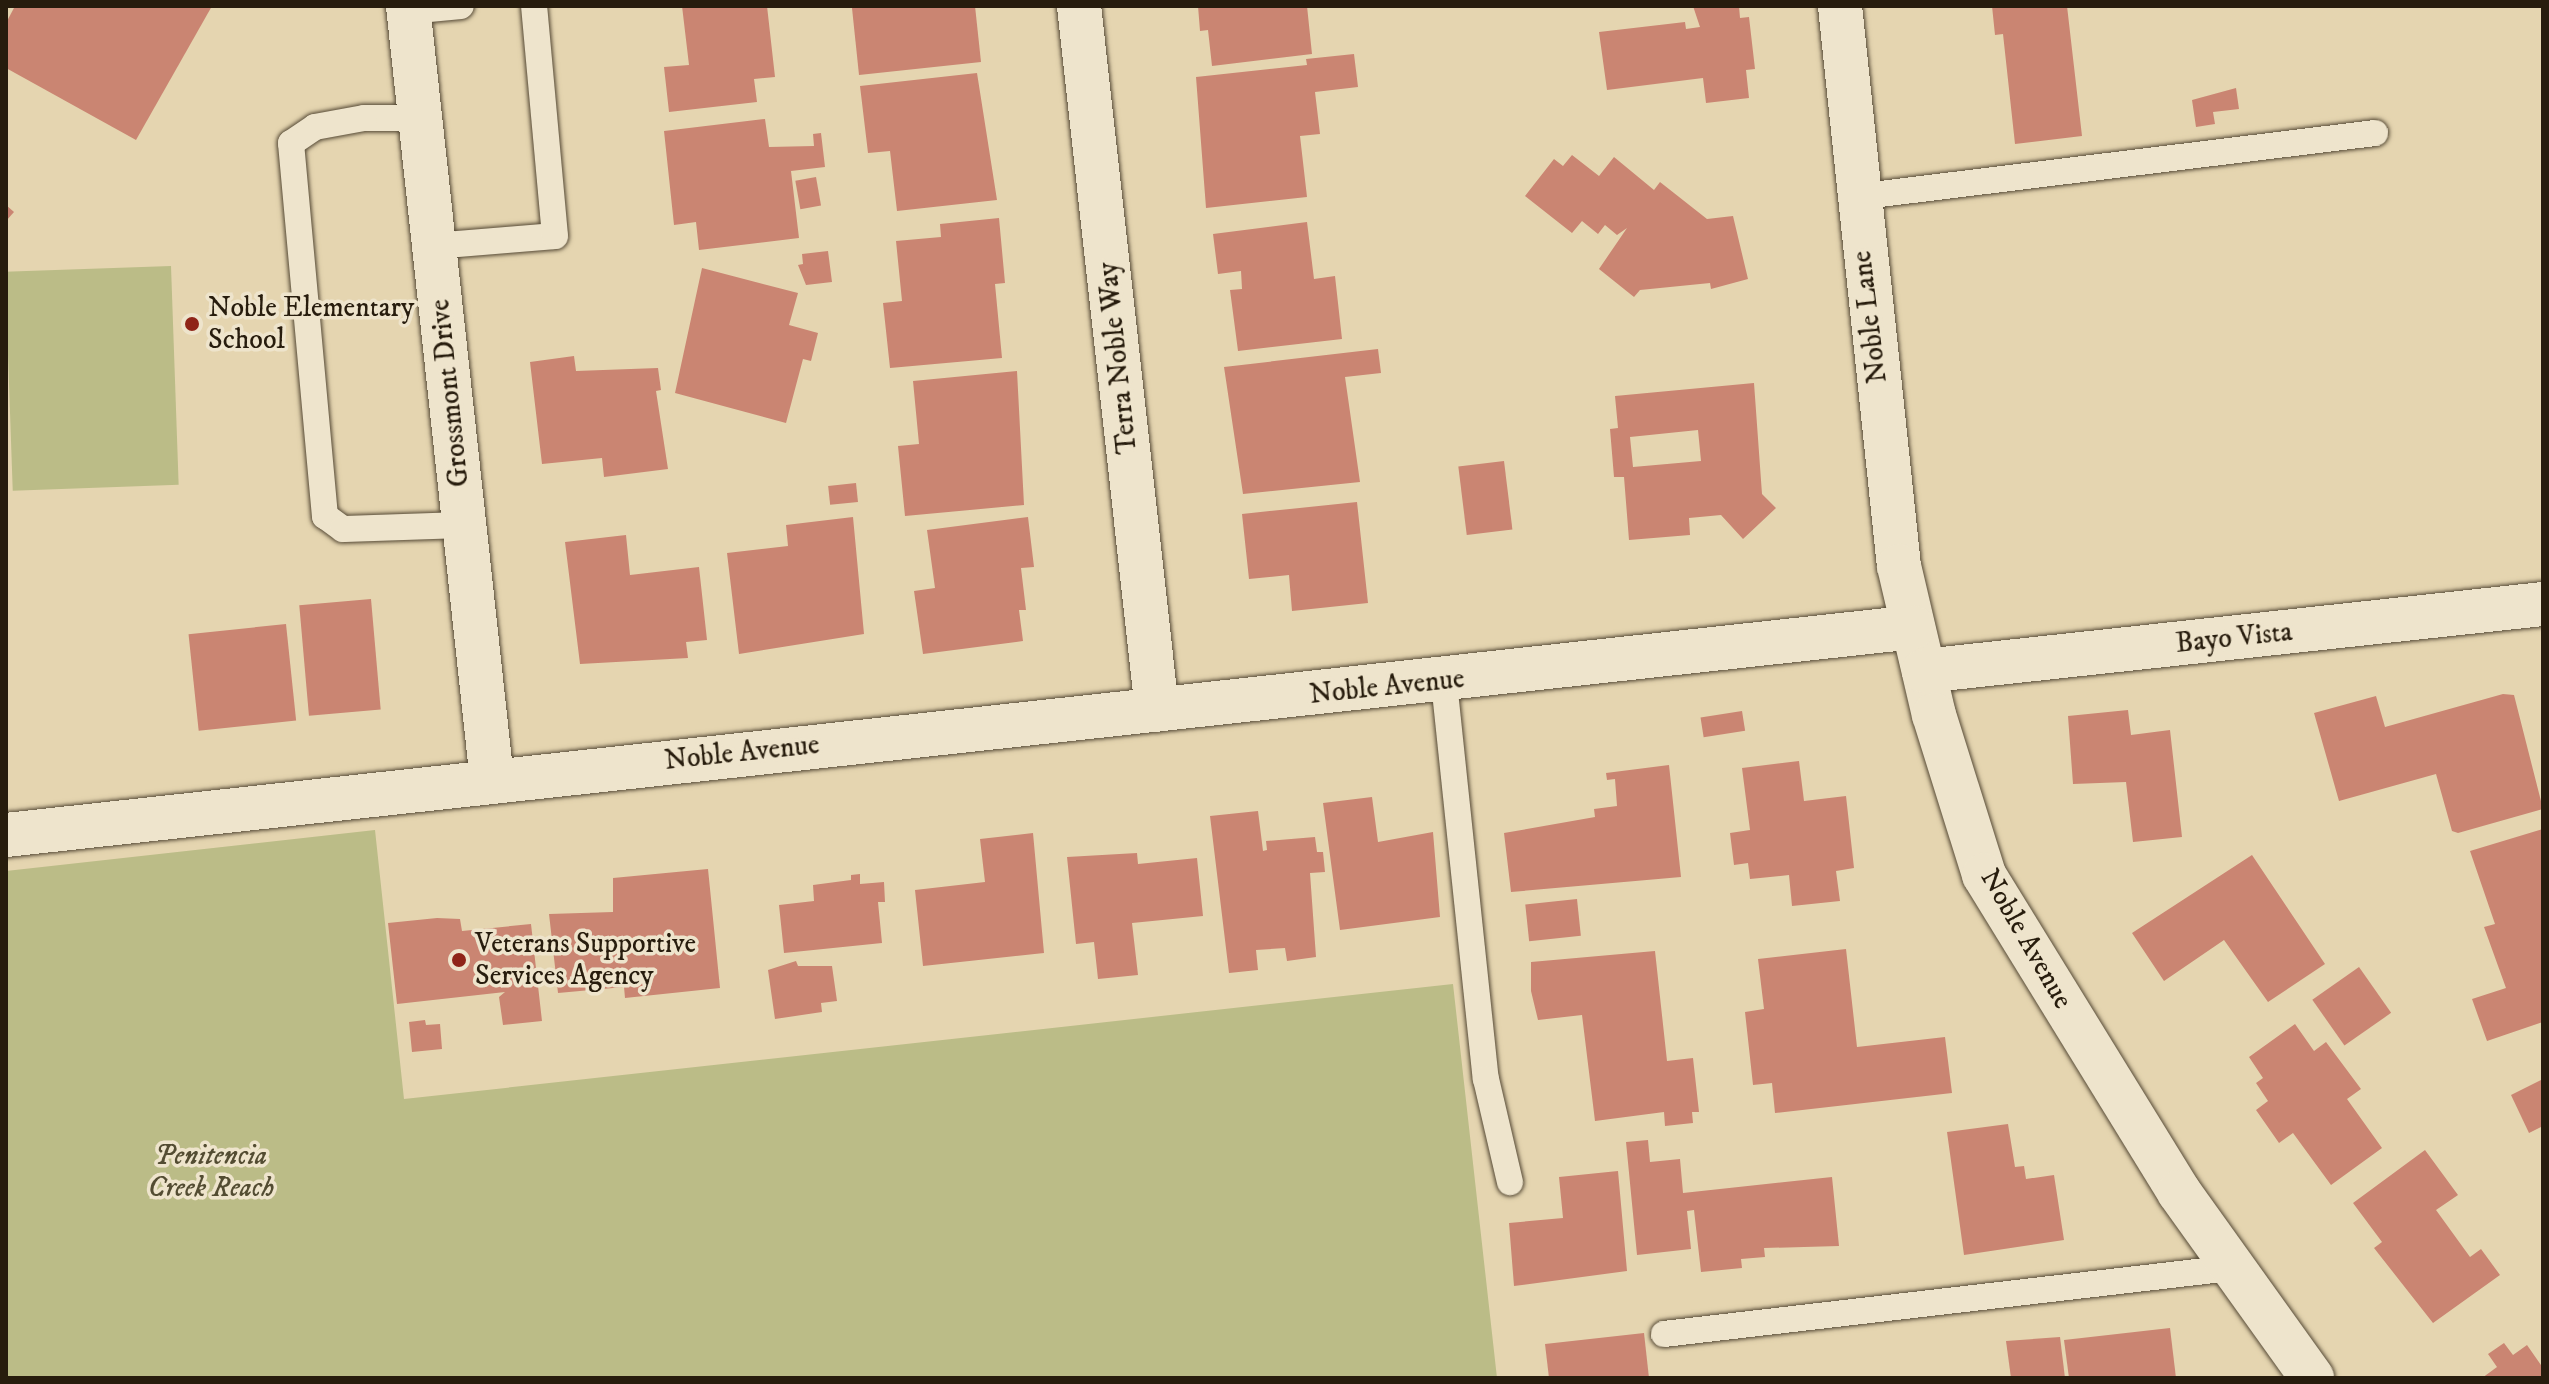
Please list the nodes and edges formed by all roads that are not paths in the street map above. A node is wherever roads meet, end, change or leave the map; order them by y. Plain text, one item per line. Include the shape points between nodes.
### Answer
1 (461, 6) edge
2 (534, 6) edge
3 (1079, 6) edge
4 (1840, 6) edge
5 (406, 8) edge
6 (420, 118) junction
7 (2375, 133) dead end
8 (1856, 197) junction
9 (434, 246) junction
10 (464, 525) junction
11 (2543, 604) edge
12 (1913, 627) junction
13 (1924, 671) junction
14 (1444, 682) junction
15 (1157, 710) junction
16 (492, 780) junction
17 (6, 835) edge
18 (1510, 1182) dead end
19 (2231, 1268) junction
20 (1664, 1334) dead end
21 (2312, 1378) edge

1 - 5 lane
2 - 9 lane via 555,236
3 - 15 street, Terra Noble Way
4 - 8 street, Noble Lane
5 - 6 street, Grossmont Drive
6 - 9 street, Grossmont Drive
6 - 10 lane via 364,118 315,127 301,131 291,143 325,516 343,529
7 - 8 lane
8 - 12 street, Noble Lane via 1899,566
9 - 10 street, Grossmont Drive
10 - 16 street, Grossmont Drive
11 - 13 street, Bayo Vista
12 - 13 street, Noble Avenue
12 - 14 street, Noble Avenue
13 - 19 street, Noble Avenue via 1984,875
14 - 15 street, Noble Avenue
14 - 18 lane via 1486,1079
15 - 16 street, Noble Avenue
16 - 17 street, Noble Avenue
19 - 20 lane
19 - 21 street, Noble Avenue

